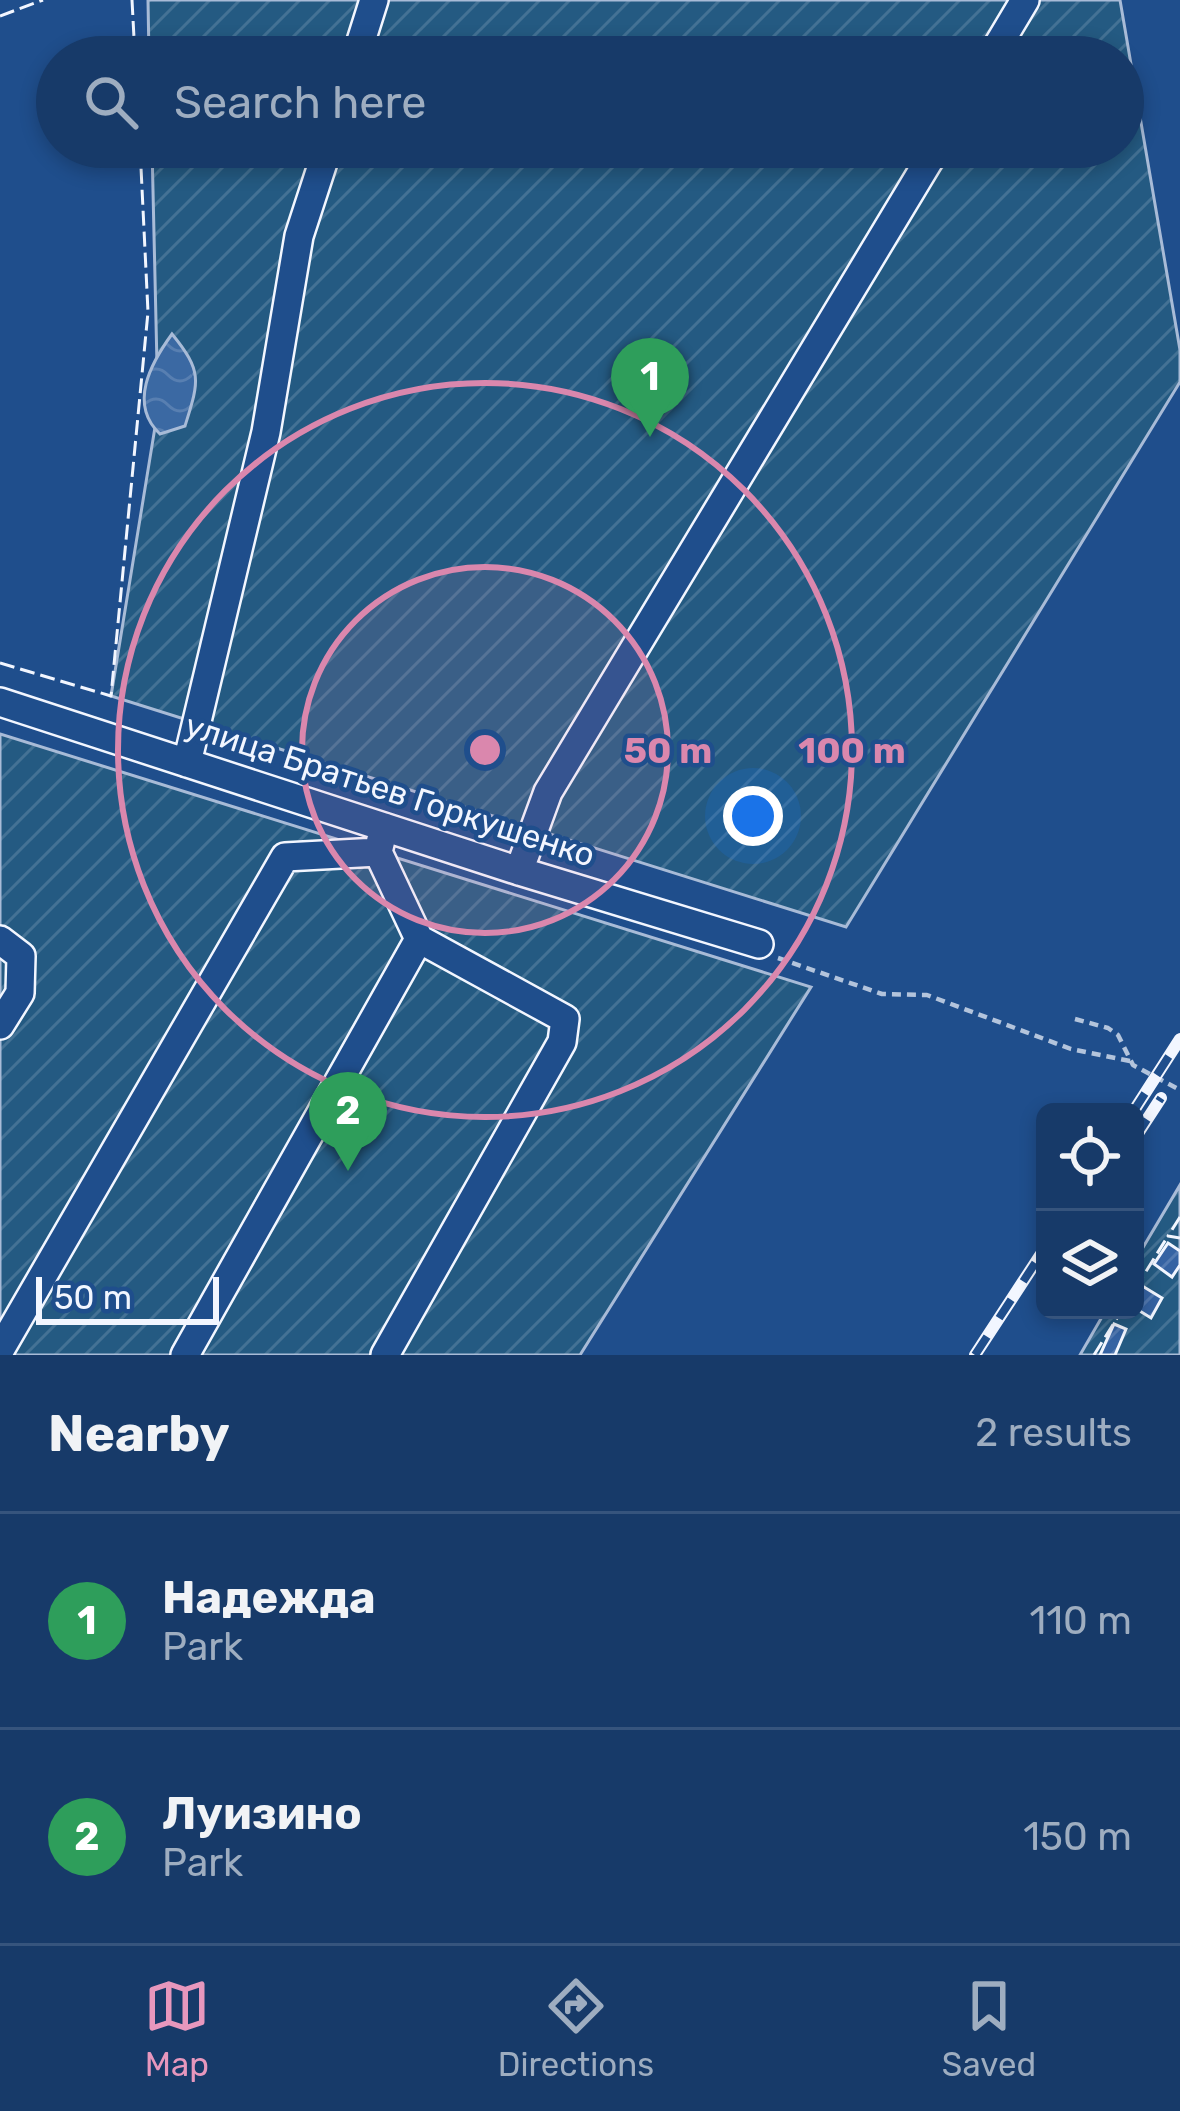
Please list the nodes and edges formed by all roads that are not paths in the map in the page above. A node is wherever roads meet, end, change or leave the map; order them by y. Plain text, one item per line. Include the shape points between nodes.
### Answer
1 (374, 0) edge
2 (1025, 0) edge
3 (363, 36) edge
4 (1004, 36) edge
5 (321, 168) edge
6 (924, 168) edge
7 (4, 711) edge
8 (187, 763) junction
9 (381, 839) junction
10 (519, 871) junction
11 (419, 939) junction
12 (0, 940) edge
13 (759, 944) road end
14 (0, 1025) edge
15 (0, 1350) edge
16 (185, 1355) edge
17 (386, 1355) edge

1 - 3 street
2 - 4 street
5 - 8 street via 299,236 266,432
6 - 10 street via 548,792
7 - 8 street, улица Братьев Горкушенко
8 - 9 street, улица Братьев Горкушенко
9 - 10 street, улица Братьев Горкушенко
9 - 11 street
9 - 15 street via 285,856
10 - 13 street, улица Братьев Горкушенко
11 - 16 street
11 - 17 street via 565,1019 562,1042
12 - 14 street via 21,956 20,993

